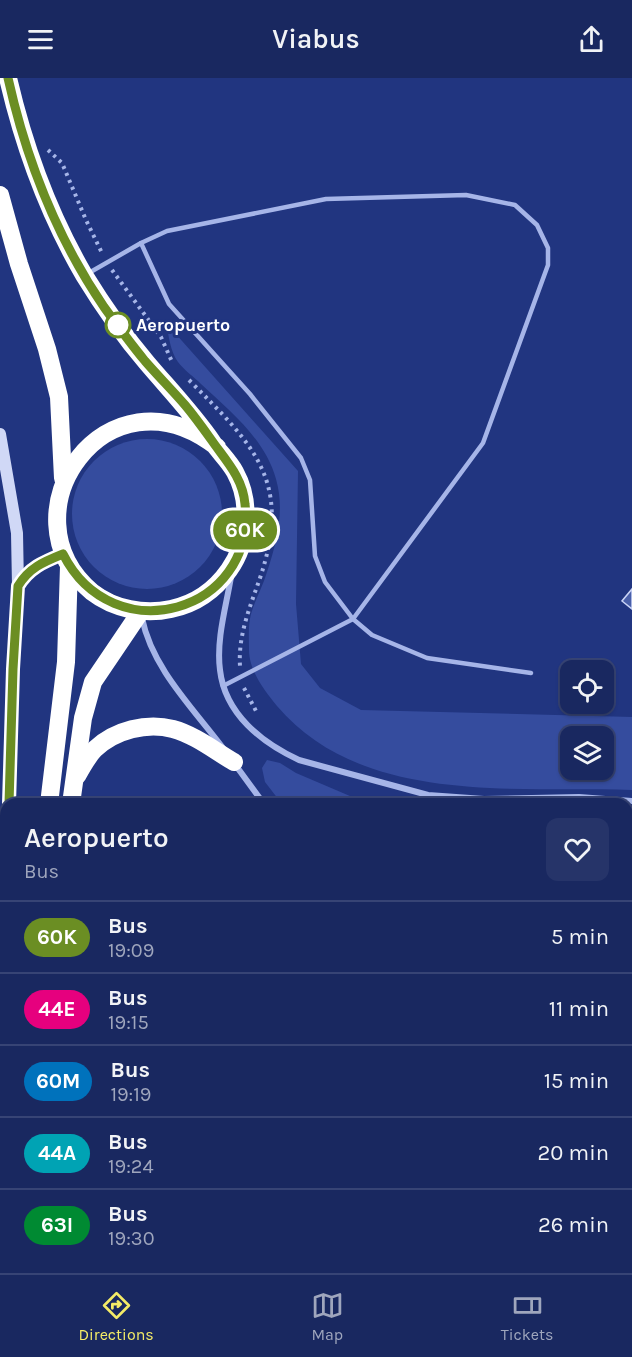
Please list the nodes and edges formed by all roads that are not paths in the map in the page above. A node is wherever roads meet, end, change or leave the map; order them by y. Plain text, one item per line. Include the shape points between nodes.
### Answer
1 (8, 78) edge
2 (0, 195) edge
3 (141, 243) junction
4 (85, 275) junction
5 (0, 434) edge
6 (217, 447) junction
7 (63, 478) junction
8 (66, 560) junction
9 (233, 564) junction
10 (18, 586) junction
11 (141, 611) junction
12 (353, 619) junction
13 (531, 673) dead end
14 (223, 686) junction
15 (234, 762) junction
16 (74, 780) junction
17 (9, 798) edge
18 (50, 798) edge
19 (72, 798) edge
20 (260, 798) edge
21 (470, 798) edge

1 - 4 highway via 38,181
2 - 7 highway via 59,397
3 - 4 lane
3 - 12 lane via 169,304 301,458 310,480 315,556 325,582
3 - 12 lane via 167,231 326,199 466,195 515,206 537,225 548,248 548,266 483,443
4 - 6 highway via 124,334
5 - 10 street via 17,533
6 - 7 highway via 182,426 141,422 94,439 71,463
6 - 9 highway via 236,473 245,503 244,535
7 - 8 highway via 55,516
8 - 10 street via 43,562 31,569
8 - 11 highway via 95,595 117,606
8 - 18 highway via 66,662
9 - 11 highway via 201,598 172,609
9 - 14 street via 219,655
10 - 17 street
11 - 15 street via 154,653
11 - 16 highway via 93,682 86,702
12 - 13 lane via 372,635 427,658
12 - 14 lane
14 - 21 street via 245,723 270,745 299,760 428,795
15 - 16 highway via 173,729 151,726 105,741 94,750
15 - 20 street
16 - 19 highway

